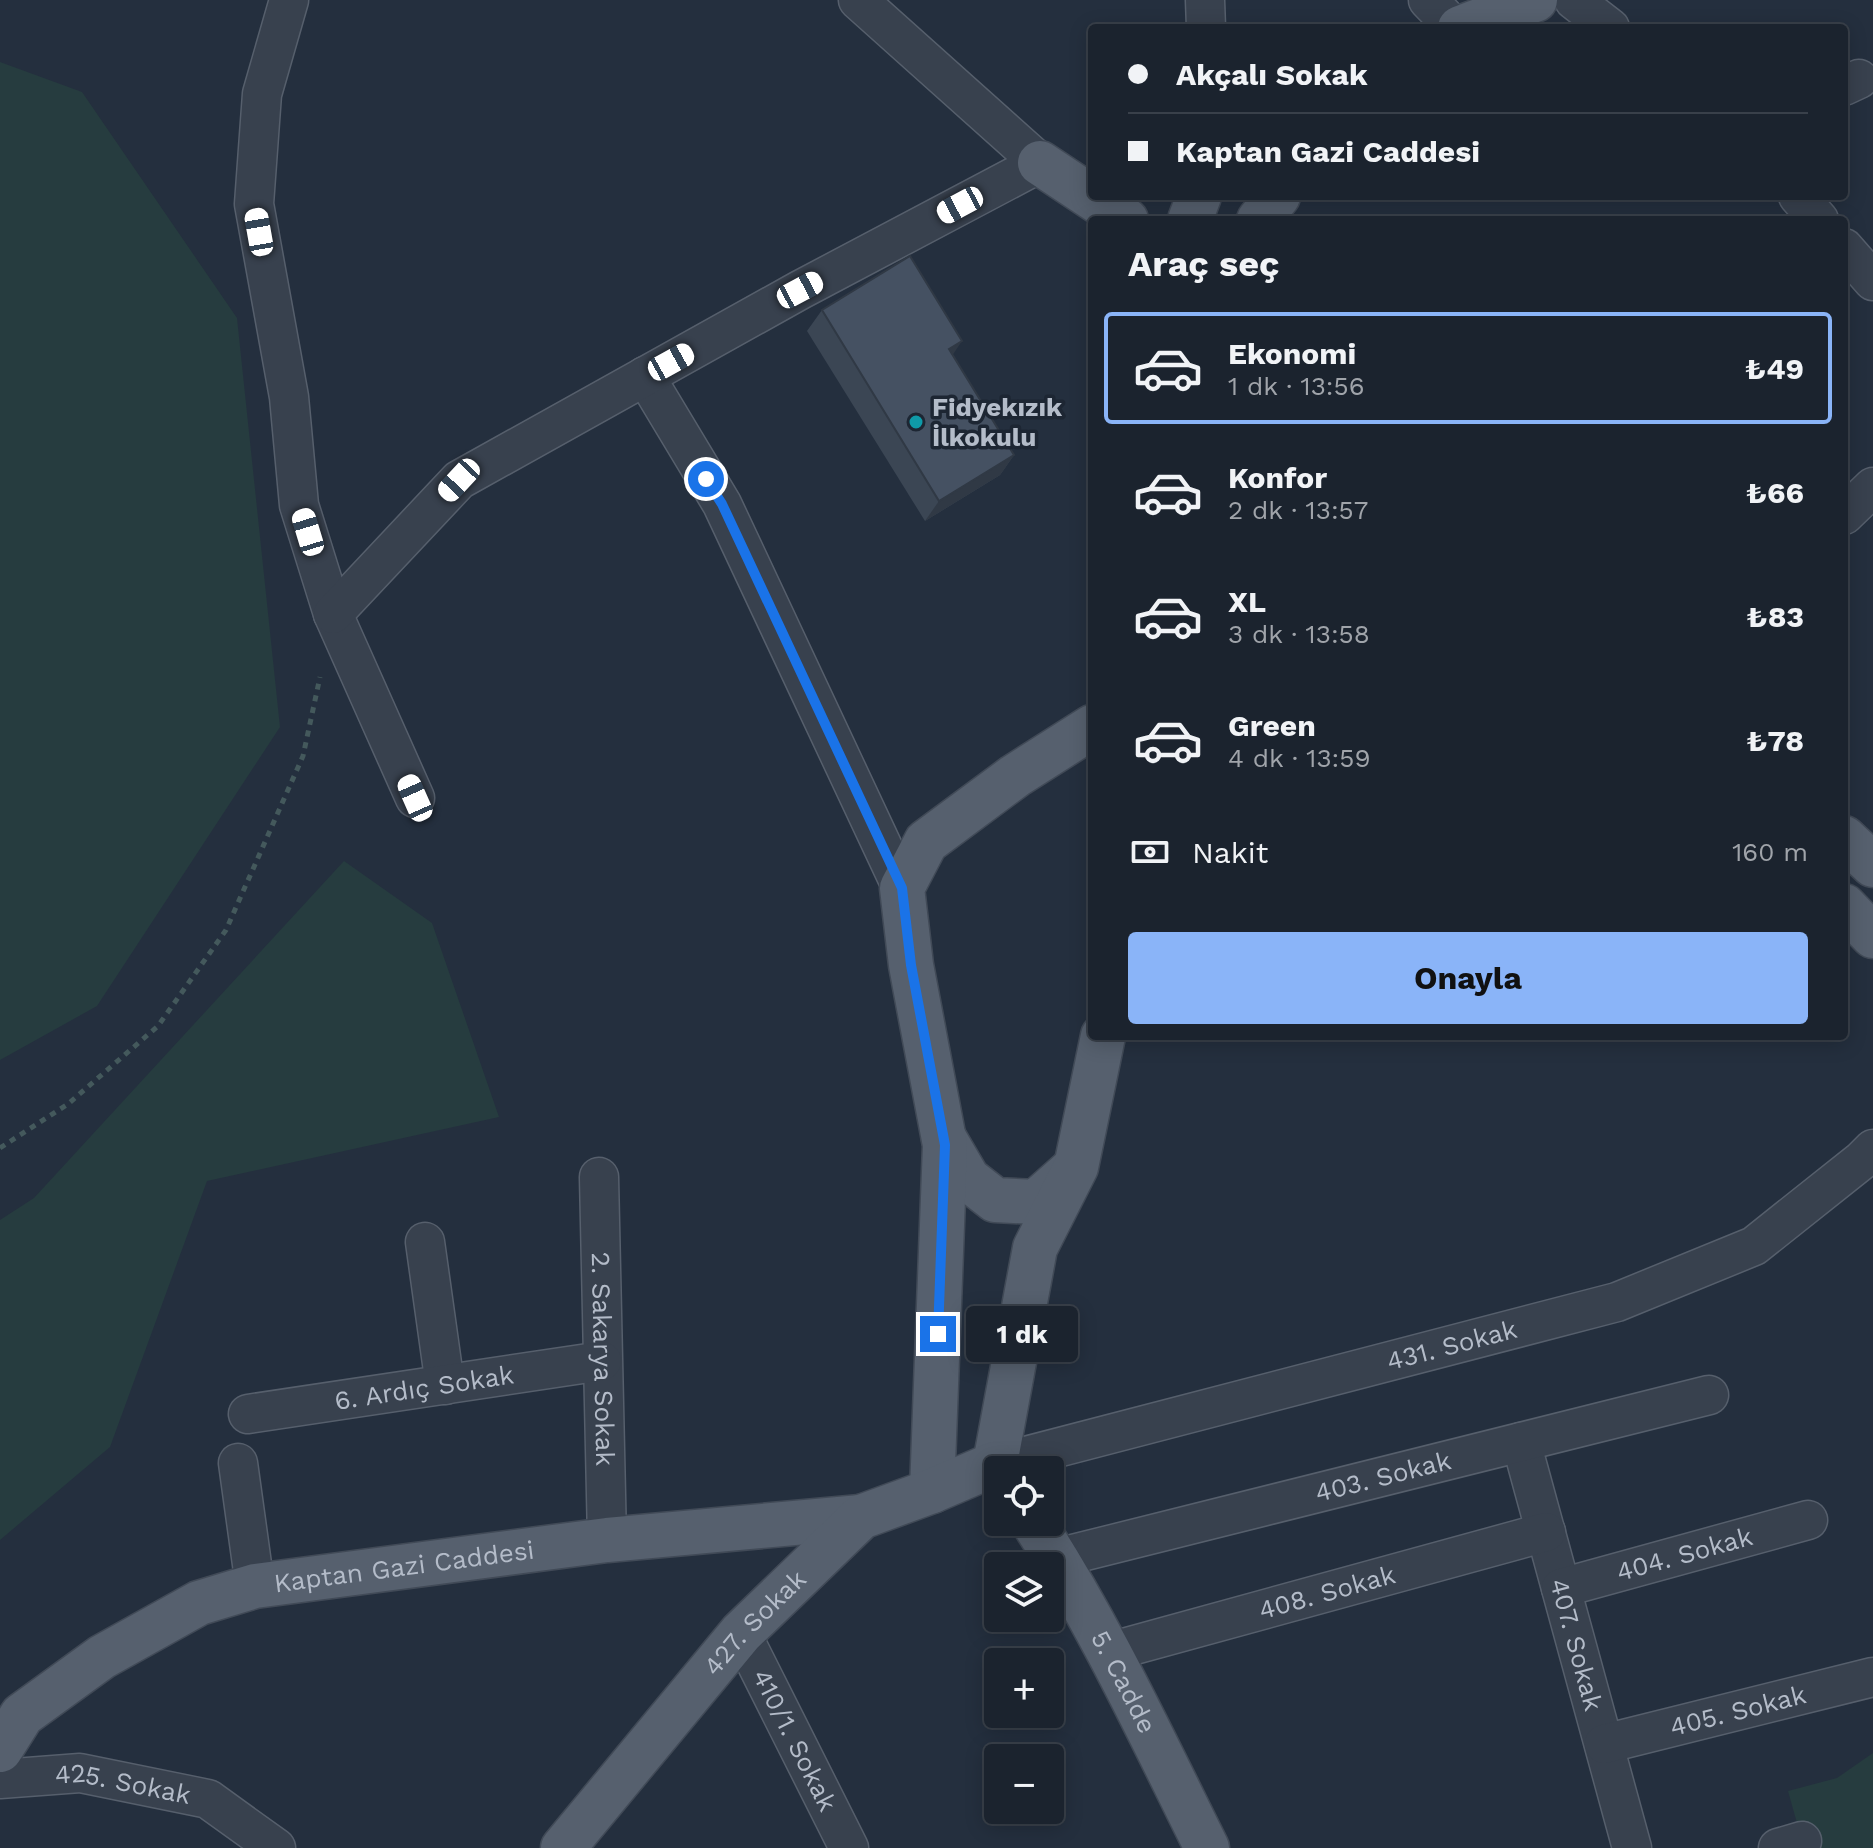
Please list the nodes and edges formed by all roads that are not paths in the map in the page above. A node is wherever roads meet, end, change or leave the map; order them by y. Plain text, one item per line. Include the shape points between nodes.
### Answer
1 (289, 0) edge
2 (858, 0) edge
3 (1205, 0) edge
4 (1428, 0) edge
5 (1535, 0) edge
6 (1574, 0) edge
7 (1206, 24) edge
8 (1454, 24) edge
9 (1469, 24) edge
10 (1605, 24) edge
11 (1040, 163) junction
12 (1088, 195) edge
13 (1096, 200) edge
14 (1275, 200) edge
15 (1802, 200) edge
16 (1120, 216) edge
17 (1262, 216) edge
18 (1816, 216) edge
19 (1848, 253) edge
20 (1873, 281) edge
21 (645, 376) junction
22 (1873, 487) edge
23 (1848, 511) edge
24 (333, 614) junction
25 (1088, 730) edge
26 (415, 798) dead end
27 (1848, 842) edge
28 (1873, 865) edge
29 (902, 888) junction
30 (1848, 910) edge
31 (1873, 936) edge
32 (1102, 1040) edge
33 (944, 1138) junction
34 (1869, 1161) edge
35 (1076, 1167) junction
36 (599, 1177) dead end
37 (425, 1242) dead end
38 (602, 1361) junction
39 (445, 1385) junction
40 (1709, 1395) dead end
41 (248, 1414) dead end
42 (1521, 1442) junction
43 (999, 1456) edge
44 (1038, 1456) edge
45 (238, 1463) dead end
46 (984, 1472) edge
47 (932, 1491) junction
48 (861, 1517) junction
49 (1808, 1520) dead end
50 (1546, 1532) junction
51 (607, 1540) junction
52 (1064, 1556) edge
53 (1064, 1571) edge
54 (255, 1586) junction
55 (1561, 1588) junction
56 (741, 1633) junction
57 (1109, 1652) junction
58 (1873, 1677) edge
59 (1604, 1744) junction
60 (0, 1750) edge
61 (0, 1779) edge
62 (276, 1848) edge
63 (563, 1848) edge
64 (849, 1848) edge
65 (1207, 1848) edge
66 (1632, 1848) edge

1 - 24 street via 262,94 254,204 289,397 299,505
2 - 11 street
3 - 7 street
4 - 8 street
5 - 9 main road
6 - 10 street
11 - 12 main road
11 - 21 street
13 - 16 main road
14 - 17 main road
15 - 18 street
19 - 20 street
21 - 24 street via 459,480
21 - 29 street via 722,504
22 - 23 street
24 - 26 street
25 - 29 main road via 926,842
27 - 28 main road
29 - 33 main road
30 - 31 main road
32 - 35 main road
33 - 35 main road via 968,1179 995,1200 1036,1202
33 - 47 main road
34 - 44 street, 431. Sokak via 1754,1246 1617,1302
35 - 43 main road via 1035,1248
36 - 38 street, 2. Sakarya Sokak
37 - 39 street
38 - 39 street, 6. Ardıç Sokak
38 - 51 street, 2. Sakarya Sokak
39 - 41 street, 6. Ardıç Sokak
40 - 42 street, 403. Sokak
42 - 50 street, 407. Sokak
42 - 52 street, 403. Sokak
45 - 54 street
46 - 47 main road, 427. Sokak
47 - 48 main road, 427. Sokak
48 - 51 main road, Kaptan Gazi Caddesi
48 - 56 main road, 427. Sokak
49 - 55 street, 404. Sokak
50 - 55 street, 407. Sokak
50 - 57 street, 408. Sokak
51 - 54 main road, Kaptan Gazi Caddesi
53 - 57 main road, 5. Cadde
54 - 60 main road, Kaptan Gazi Caddesi via 199,1603 102,1657 22,1715
55 - 59 street, 407. Sokak
56 - 63 main road, 427. Sokak
56 - 64 street, 410/1. Sokak
57 - 65 main road, 5. Cadde
58 - 59 street, 405. Sokak
59 - 66 street, 407. Sokak
61 - 62 street, 425. Sokak via 80,1773 208,1799

